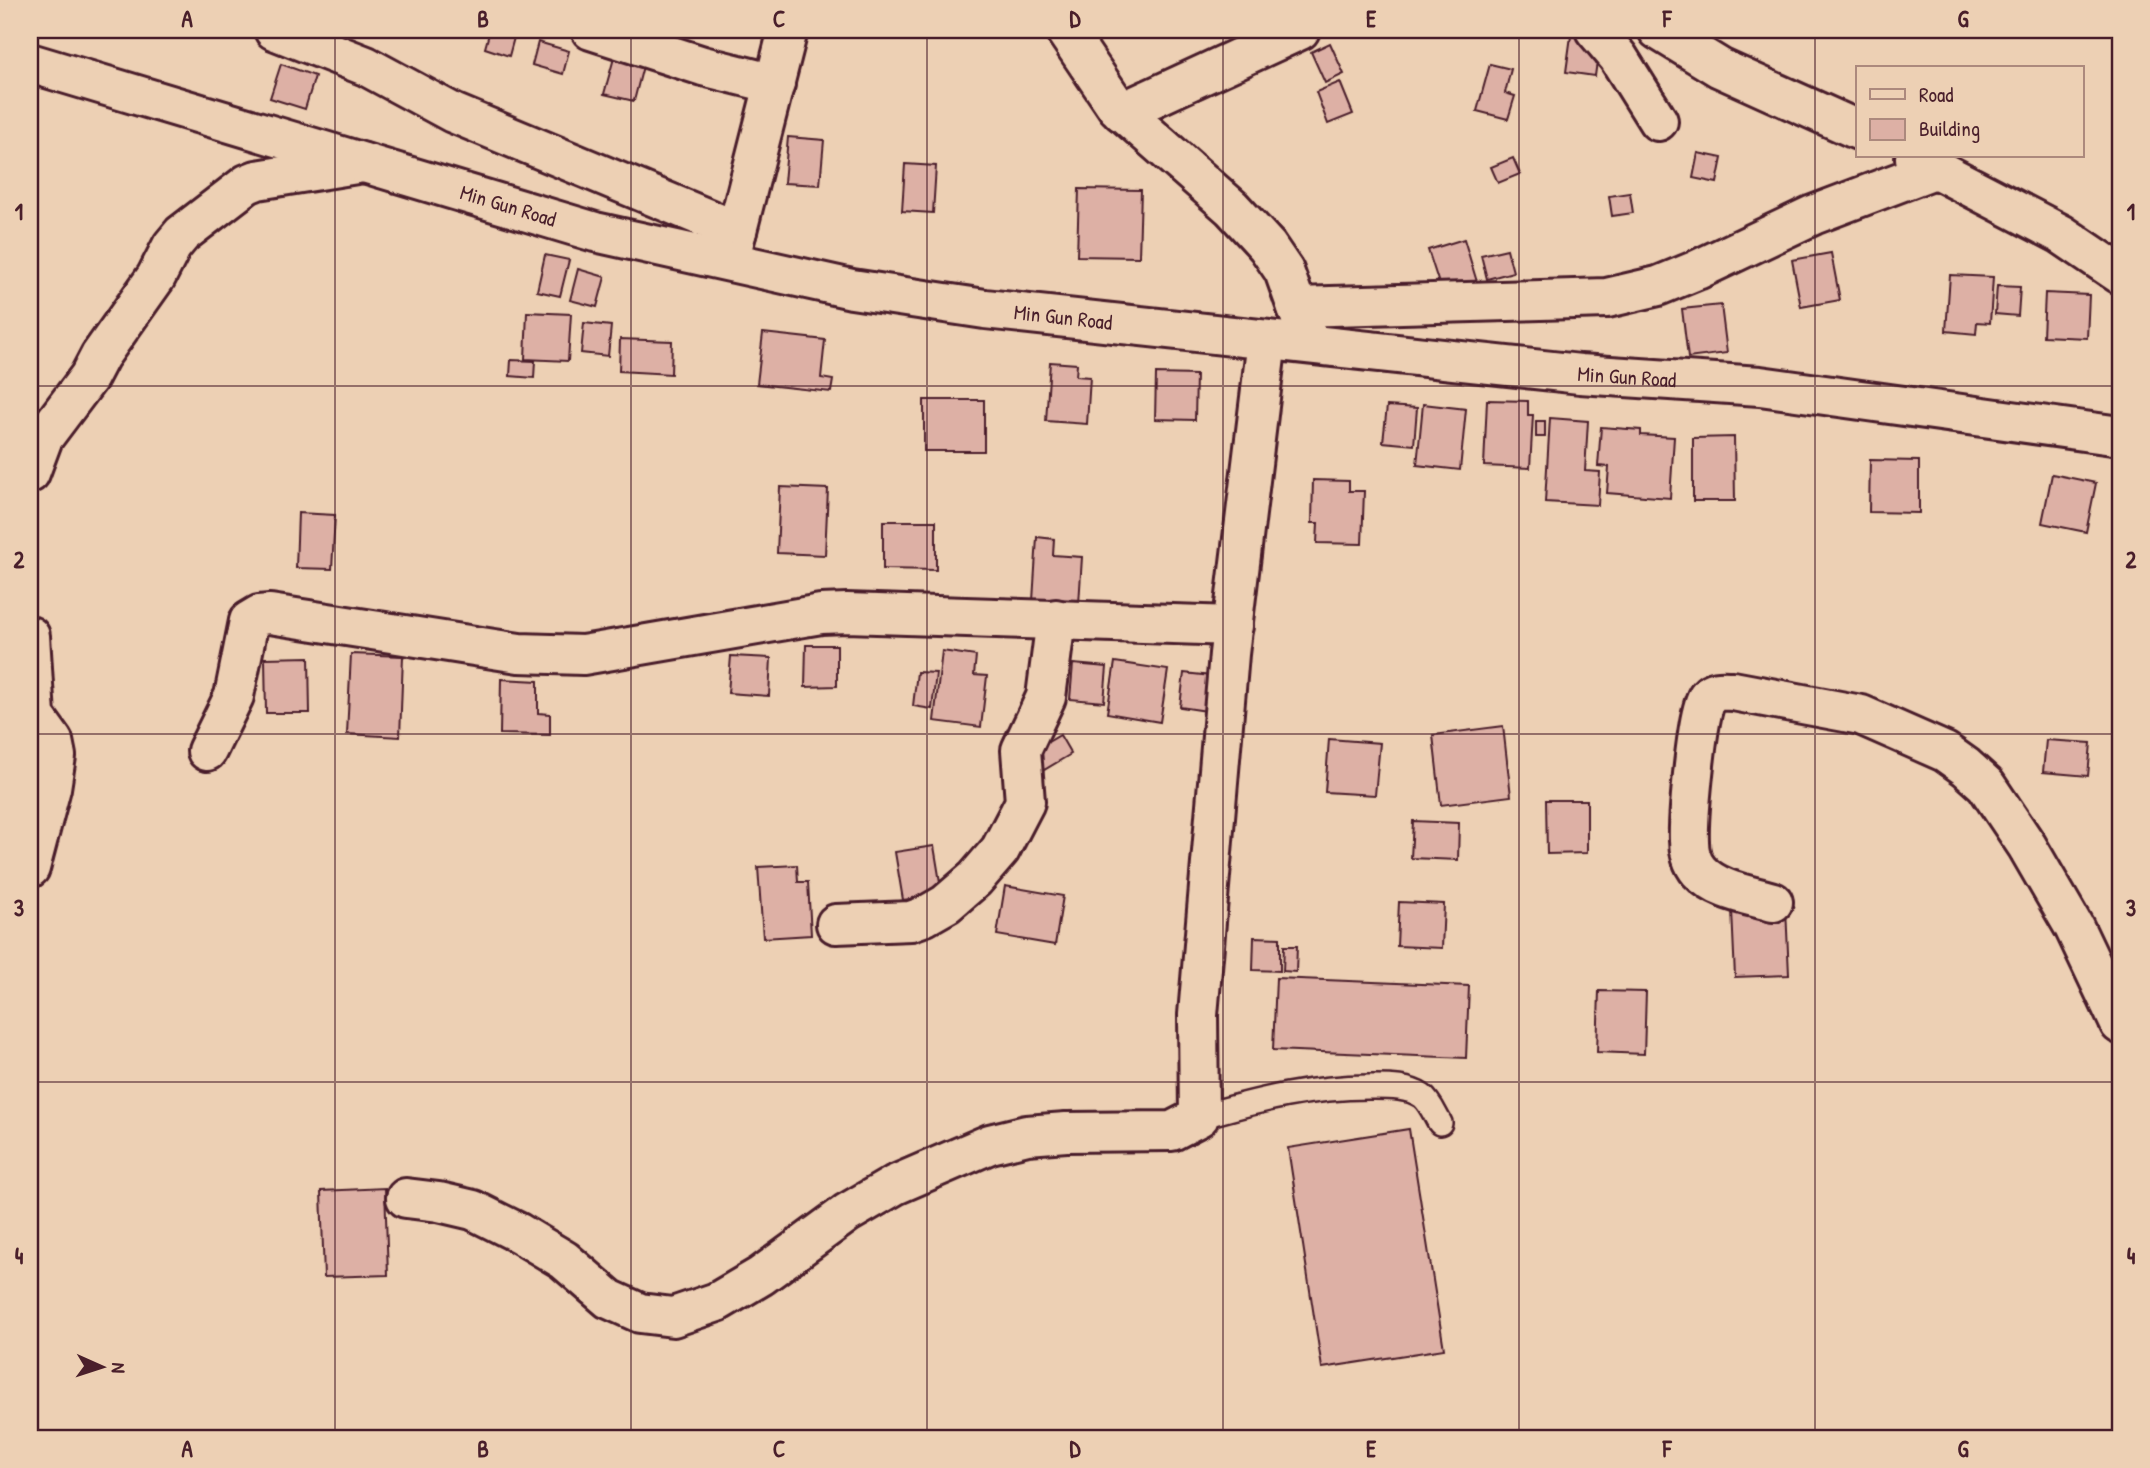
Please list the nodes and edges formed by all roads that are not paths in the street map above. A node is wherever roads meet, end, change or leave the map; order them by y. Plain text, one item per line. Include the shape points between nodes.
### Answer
1 (274, 30) edge
2 (591, 30) edge
3 (788, 30) edge
4 (1065, 30) edge
5 (1300, 30) edge
6 (1595, 30) edge
7 (1658, 30) edge
8 (30, 63) edge
9 (775, 84) junction
10 (1122, 112) junction
11 (1658, 121) dead end
12 (1856, 129) edge
13 (1924, 162) edge
14 (363, 163) junction
15 (733, 247) junction
16 (2120, 274) edge
17 (1297, 307) junction
18 (1267, 341) junction
19 (1310, 345) junction
20 (2120, 436) edge
21 (30, 473) edge
22 (1056, 619) junction
23 (1233, 626) junction
24 (30, 636) edge
25 (207, 751) dead end
26 (30, 868) edge
27 (1773, 902) dead end
28 (836, 924) dead end
29 (2120, 1024) edge
30 (1199, 1117) junction
31 (1440, 1123) dead end
32 (406, 1198) dead end

1 - 15 street via 366,66 453,113
2 - 9 street
3 - 9 street
4 - 10 street
5 - 10 street
6 - 11 street via 1618,57
7 - 12 street via 1720,68
8 - 14 street, Min Gun Road
9 - 15 street
10 - 17 street via 1232,208 1267,246 1284,271
13 - 16 street via 2061,234
13 - 17 street via 1697,270 1658,286 1607,298
14 - 15 street, Min Gun Road via 594,232
14 - 21 street via 257,180 182,234 89,377 43,438
15 - 18 street, Min Gun Road via 852,289
17 - 19 street
18 - 19 street, Min Gun Road
18 - 23 street
19 - 20 street, Min Gun Road via 1580,374 1760,386
22 - 23 street
22 - 25 street via 821,614 583,655 559,655 259,615 249,621 234,696
22 - 28 street via 1046,697 1021,750 1025,802 1000,850 975,879 925,916 911,921
23 - 30 street via 1198,1015
24 - 26 street via 36,716 56,756
27 - 29 street via 1716,884 1692,860 1688,843 1691,802 1701,717 1710,693 1733,691 1861,716 1945,752 1966,767 1986,785 2027,846 2074,927
30 - 31 lane via 1318,1088 1387,1087 1423,1097
30 - 32 street via 1172,1131 1066,1132 990,1144 895,1185 847,1213 761,1276 717,1302 673,1317 640,1313 609,1299 564,1260 473,1210

